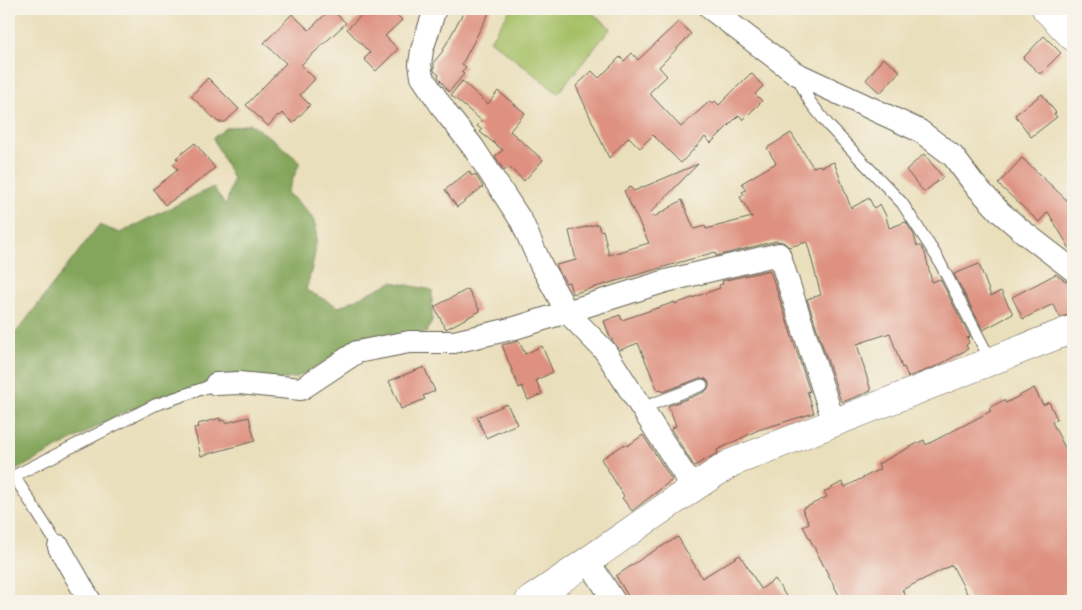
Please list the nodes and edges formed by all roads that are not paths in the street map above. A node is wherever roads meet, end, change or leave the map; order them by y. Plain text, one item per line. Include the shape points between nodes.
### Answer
1 (435, 9) edge
2 (711, 9) edge
3 (1046, 9) edge
4 (1073, 36) edge
5 (795, 73) junction
6 (1073, 270) edge
7 (567, 312) junction
8 (1073, 329) edge
9 (991, 361) junction
10 (216, 384) joint
11 (702, 385) dead end
12 (642, 408) junction
13 (834, 423) junction
14 (693, 488) junction
15 (60, 547) joint
16 (589, 562) junction
17 (90, 601) edge
18 (529, 601) edge
19 (614, 601) edge

1 - 7 street via 422,50 422,77 522,222
2 - 5 street
3 - 4 street
5 - 6 street via 920,131 953,156 1000,212
5 - 9 lane via 810,102 828,126 902,203 937,257
7 - 10 street via 454,342 409,342 357,352 301,389
7 - 12 street via 605,351
7 - 13 street via 666,281 779,254
8 - 9 street
9 - 13 street
10 - 15 lane via 155,405 14,476
11 - 12 lane
12 - 14 street
13 - 14 street via 731,463
14 - 16 street
15 - 17 street
16 - 18 street
16 - 19 street

